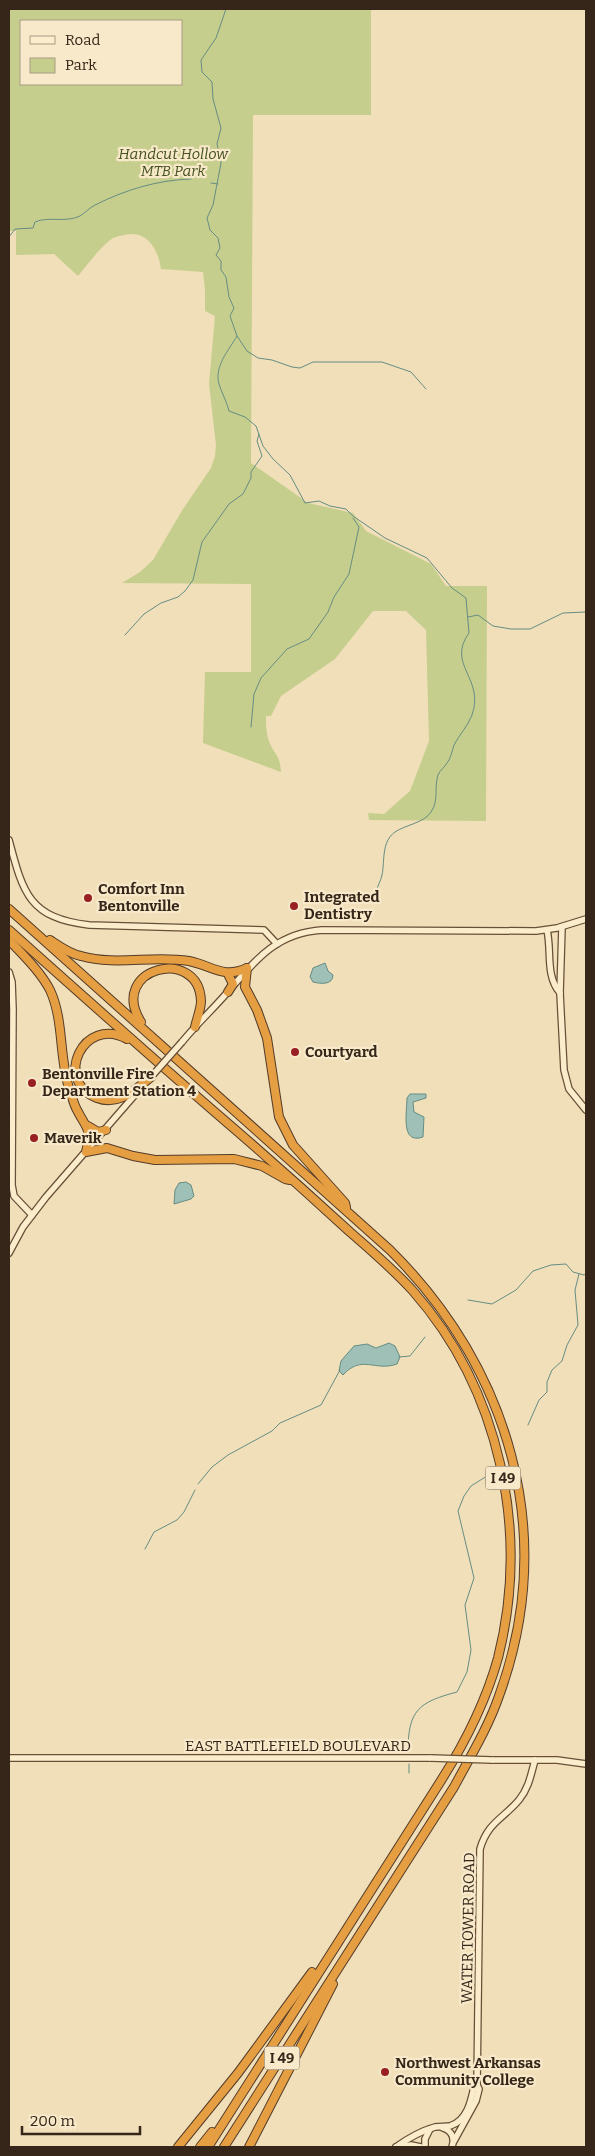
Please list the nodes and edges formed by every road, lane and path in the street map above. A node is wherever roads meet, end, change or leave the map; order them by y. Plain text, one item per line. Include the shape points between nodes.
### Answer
1 (9, 840) edge
2 (9, 909) edge
3 (18, 917) junction
4 (586, 919) edge
5 (562, 927) junction
6 (9, 930) edge
7 (547, 930) junction
8 (9, 940) edge
9 (276, 944) junction
10 (247, 968) junction
11 (9, 972) edge
12 (228, 974) junction
13 (228, 992) junction
14 (560, 994) junction
15 (195, 1027) junction
16 (146, 1030) junction
17 (137, 1044) junction
18 (151, 1077) junction
19 (586, 1110) edge
20 (88, 1126) junction
21 (106, 1130) junction
22 (86, 1152) junction
23 (293, 1180) junction
24 (347, 1212) junction
25 (32, 1215) junction
26 (9, 1253) edge
27 (9, 1758) edge
28 (535, 1760) junction
29 (586, 1764) edge
30 (352, 1918) junction
31 (339, 1968) junction
32 (477, 2085) junction
33 (230, 2112) junction
34 (242, 2120) junction
35 (440, 2127) junction
36 (430, 2129) junction
37 (453, 2144) edge
38 (178, 2147) edge
39 (200, 2147) edge
40 (208, 2147) edge
41 (224, 2147) edge
42 (231, 2147) edge
43 (249, 2147) edge
44 (396, 2147) edge
45 (421, 2147) edge
46 (426, 2147) edge

1 - 9 street via 22,886 39,908 54,918 89,925 264,930
2 - 3 highway, I 49
3 - 12 highway via 79,956 107,961 172,959 204,964
3 - 16 highway, I 49
4 - 5 street
5 - 7 street
5 - 14 street
6 - 17 highway, I 49
7 - 9 street via 322,930
7 - 14 street via 550,975
8 - 20 highway via 35,968 52,996 68,1086 77,1111
9 - 10 street
10 - 12 highway
10 - 13 street
10 - 24 highway via 245,987 267,1038 279,1117 292,1145 345,1203
11 - 25 street via 13,1009 12,1185 14,1196
12 - 13 highway via 233,984
13 - 15 street
14 - 19 street via 564,1070 569,1089
15 - 16 highway via 200,1001 196,985 180,970 163,968 147,974 135,990 135,1010
15 - 18 street, bridge
16 - 24 highway, I 49
17 - 18 highway via 110,1034 90,1039 77,1055 79,1082 94,1097 111,1100 126,1096
17 - 23 highway, I 49
18 - 21 street
20 - 21 highway via 98,1132
20 - 22 highway
21 - 22 street
22 - 23 highway via 107,1148 156,1160 234,1159 262,1166
22 - 25 street
23 - 30 highway, I 49 via 412,1290 451,1344 471,1380 492,1434 501,1465 510,1533 510,1580 504,1628 497,1660 474,1722 447,1772
24 - 31 highway, I 49 via 416,1277 448,1316 475,1360 503,1424 512,1456 521,1509 523,1560 517,1629 500,1695 487,1727 454,1787
25 - 26 street
27 - 28 street, EAST BATTLEFIELD BOULEVARD, bridge
28 - 29 street, EAST BATTLEFIELD BOULEVARD
28 - 32 street, WATER TOWER ROAD via 524,1793 494,1822 484,1835 480,1848
30 - 33 highway, I 49
30 - 38 highway via 238,2073
31 - 34 highway, I 49
31 - 43 highway via 329,1994
32 - 35 street, WATER TOWER ROAD via 460,2120
32 - 37 street, WATER TOWER ROAD via 476,2101
33 - 39 highway
33 - 40 highway, I 49
34 - 41 highway, I 49
34 - 42 highway
35 - 36 street, WATER TOWER ROAD
35 - 37 street via 450,2132
36 - 44 street, WATER TOWER ROAD
36 - 46 street via 424,2138
44 - 45 street

